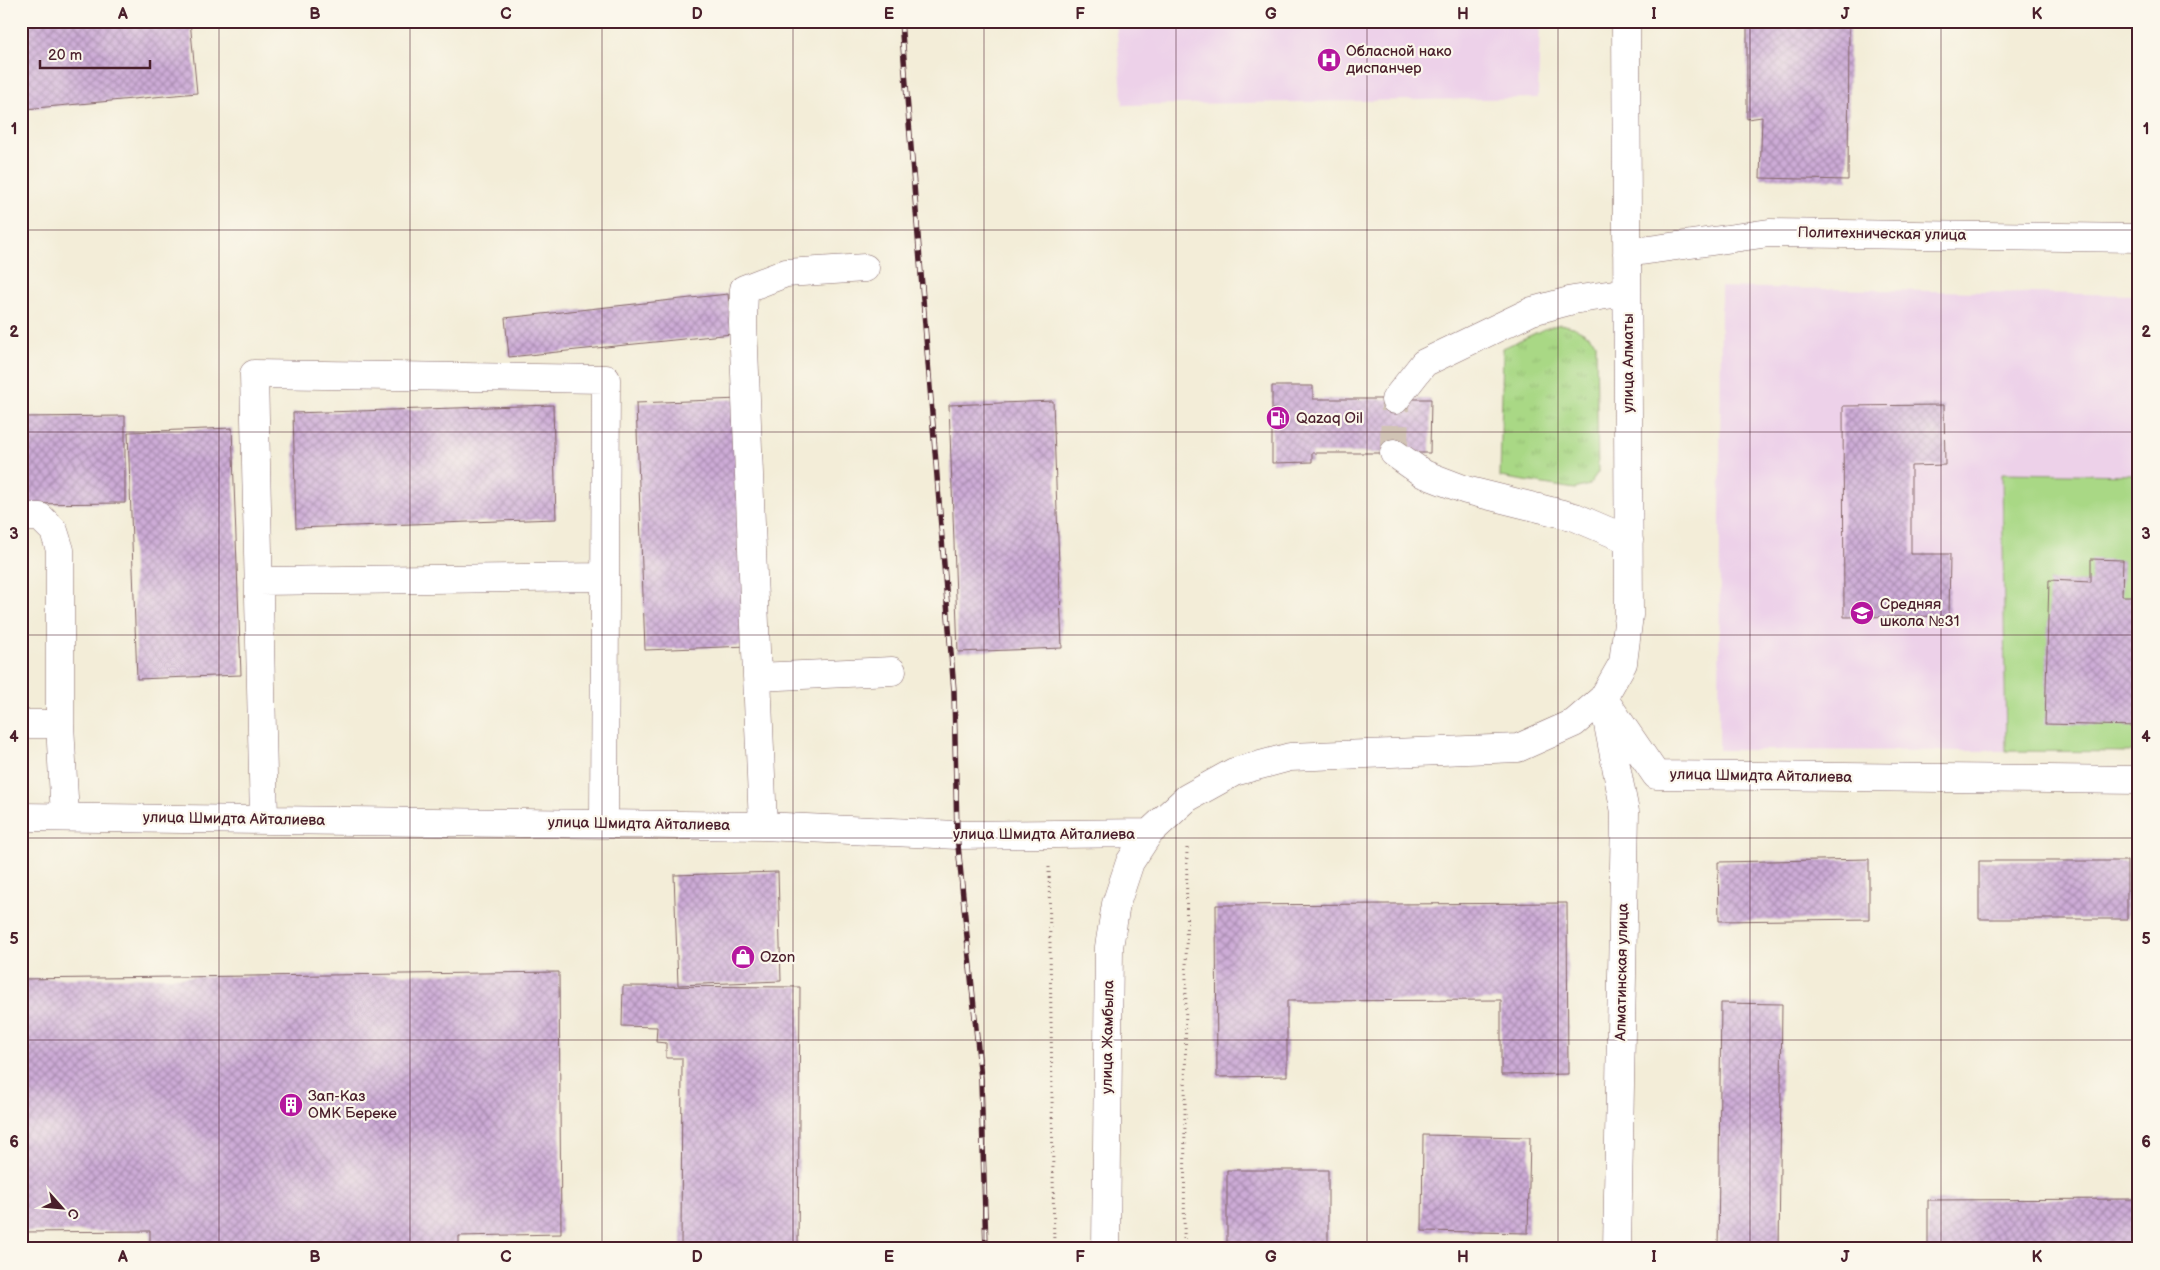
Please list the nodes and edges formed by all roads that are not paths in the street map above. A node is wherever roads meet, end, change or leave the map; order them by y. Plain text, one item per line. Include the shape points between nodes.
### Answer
1 (1626, 21) edge
2 (2139, 238) edge
3 (1627, 253) junction
4 (865, 268) dead end
5 (1628, 292) junction
6 (1395, 400) tunnel mouth
7 (1394, 453) dead end
8 (21, 517) edge
9 (1628, 540) junction
10 (605, 577) junction
11 (259, 581) junction
12 (892, 671) dead end
13 (757, 676) junction
14 (1603, 698) junction
15 (21, 724) edge
16 (60, 724) junction
17 (2139, 780) edge
18 (21, 817) edge
19 (65, 817) junction
20 (264, 820) junction
21 (604, 824) junction
22 (763, 826) junction
23 (1149, 833) junction
24 (1106, 1249) edge
25 (1617, 1249) edge

1 - 3 street, улица Алматы
2 - 3 street, Политехническая улица via 1769,233
3 - 5 street, улица Алматы
4 - 13 street via 786,273 744,289
5 - 6 street via 1573,300 1532,311 1424,363
5 - 9 street, улица Алматы
7 - 9 street via 1433,478 1466,490 1575,517
8 - 16 street via 40,518 54,531 60,550
9 - 14 street, улица Алматы via 1629,616 1623,663
10 - 11 street
10 - 11 street via 606,379 254,374
10 - 21 street
11 - 20 street
12 - 13 street
13 - 22 street
14 - 17 street, улица Шмидта Айталиева via 1656,775
14 - 23 street, улица Шмидта Айталиева via 1574,723 1518,748 1290,757 1234,772 1187,798
14 - 25 street, Алматинская улица via 1625,812
15 - 16 street
16 - 19 street
18 - 19 street, улица Шмидта Айталиева
19 - 20 street, улица Шмидта Айталиева
20 - 21 street, улица Шмидта Айталиева
21 - 22 street, улица Шмидта Айталиева
22 - 23 street, улица Шмидта Айталиева via 956,835
23 - 24 street, улица Жамбыла via 1130,862 1116,904 1109,947

